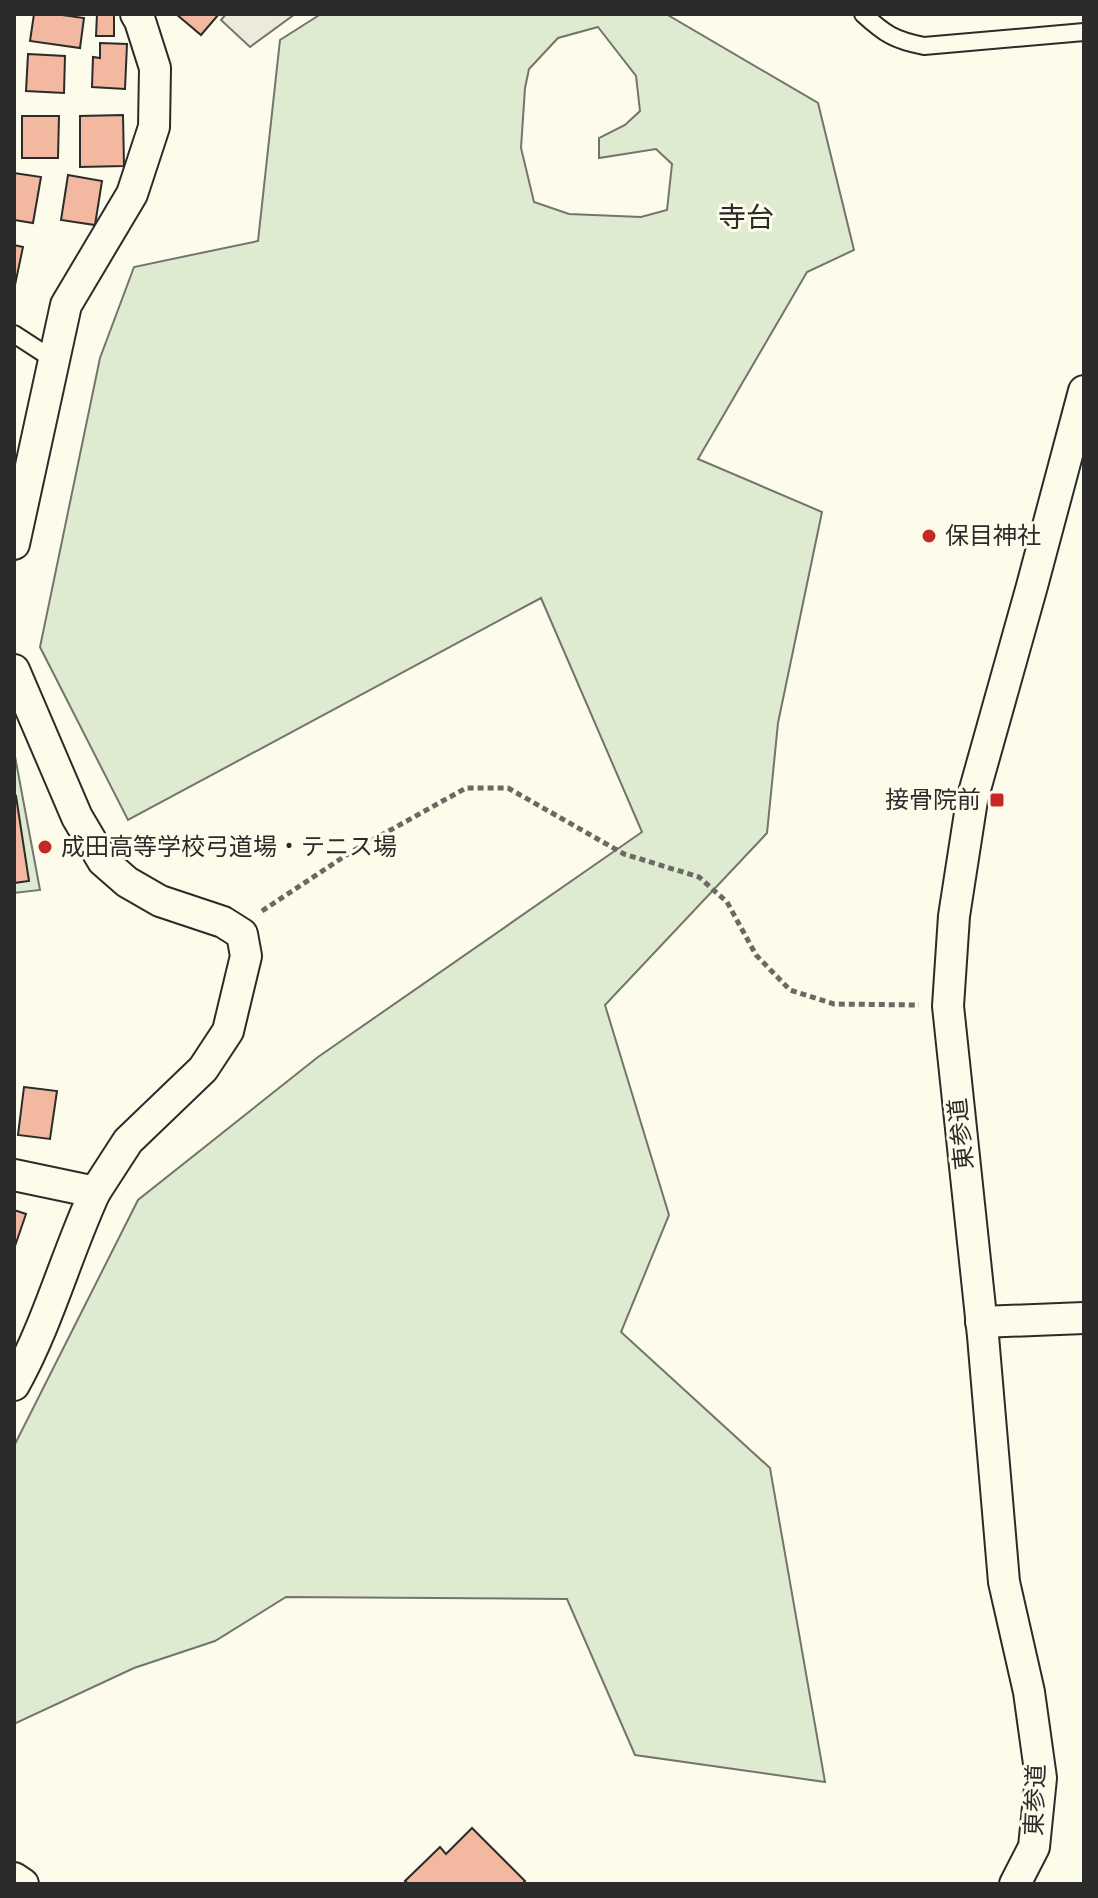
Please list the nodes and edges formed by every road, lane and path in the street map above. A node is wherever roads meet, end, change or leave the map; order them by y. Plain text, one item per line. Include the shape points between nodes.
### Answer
1 (136, 14) edge
2 (863, 14) edge
3 (1084, 32) edge
4 (14, 334) edge
5 (54, 360) junction
6 (1084, 391) edge
7 (14, 544) edge
8 (14, 670) edge
9 (235, 930) junction
10 (948, 1006) junction
11 (14, 1175) edge
12 (95, 1192) junction
13 (1084, 1318) edge
14 (981, 1322) junction
15 (14, 1385) edge
16 (14, 1878) edge
17 (23, 1884) edge
18 (1015, 1884) edge

1 - 5 street via 155,68 154,127 132,194 66,305
2 - 3 lane via 884,33 924,46
4 - 5 lane
5 - 7 street
6 - 10 street, 東参道 via 972,800 954,916
8 - 9 street via 77,817 103,861 160,901
9 - 10 path via 351,852 466,788 508,788 624,854 699,877 727,902 756,955 790,990 834,1004
9 - 12 street via 242,934 246,956 228,1031 203,1069 128,1141
10 - 14 street, 東参道
11 - 12 street
12 - 15 street
13 - 14 street
14 - 18 street, 東参道 via 1004,1582 1029,1692 1041,1778 1034,1847
16 - 17 street

